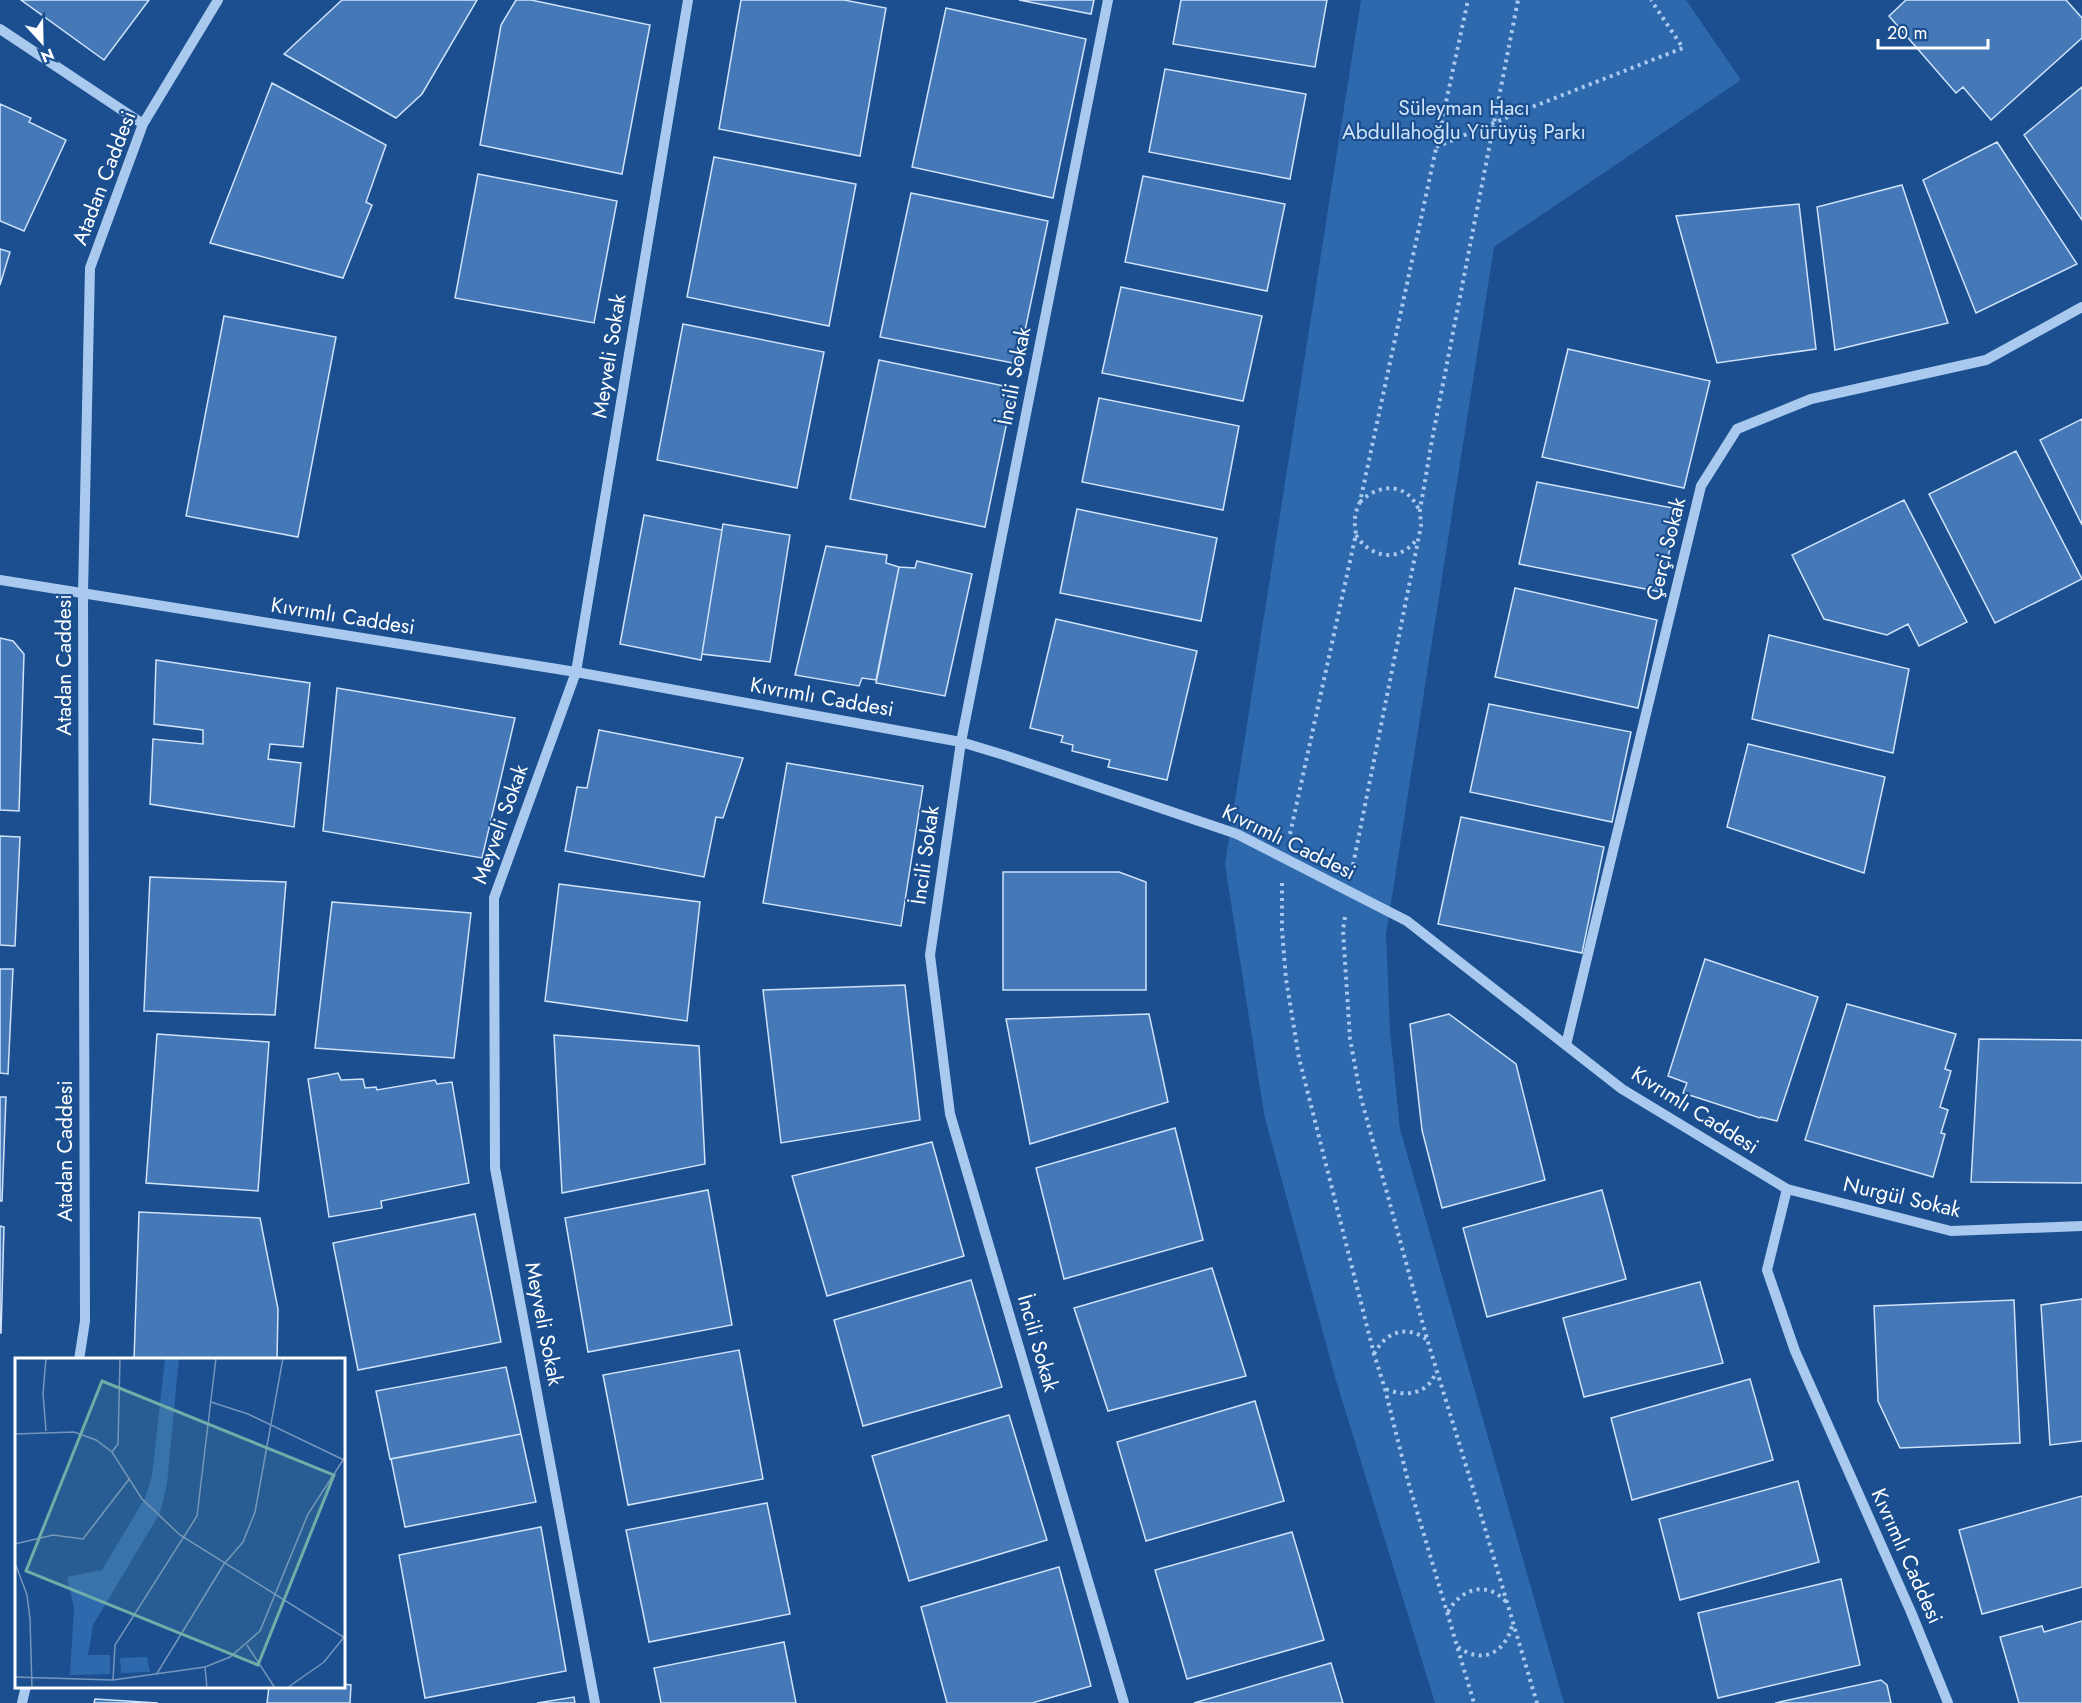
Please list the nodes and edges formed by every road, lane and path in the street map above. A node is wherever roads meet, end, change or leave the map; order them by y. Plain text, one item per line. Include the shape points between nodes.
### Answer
1 (218, 0) edge
2 (688, 0) edge
3 (1108, 0) edge
4 (1468, 0) edge
5 (1518, 0) edge
6 (1651, 0) edge
7 (0, 29) edge
8 (1494, 122) junction
9 (143, 124) junction
10 (1436, 147) junction
11 (2082, 307) edge
12 (1360, 502) junction
13 (1420, 510) junction
14 (1356, 534) junction
15 (1418, 536) junction
16 (0, 580) edge
17 (83, 594) junction
18 (576, 672) junction
19 (961, 742) junction
20 (1285, 858) junction
21 (1348, 891) junction
22 (1566, 1045) junction
23 (1788, 1190) junction
24 (2082, 1226) edge
25 (1427, 1339) junction
26 (1374, 1354) junction
27 (79, 1358) edge
28 (1436, 1370) junction
29 (1386, 1389) junction
30 (1509, 1606) junction
31 (1448, 1613) junction
32 (1514, 1622) junction
33 (1458, 1646) junction
34 (25, 1688) edge
35 (21, 1703) edge
36 (595, 1703) edge
37 (1124, 1703) edge
38 (1474, 1703) edge
39 (1537, 1703) edge
40 (1948, 1703) edge

1 - 9 street, Atadan Caddesi
2 - 18 street, Meyveli Sokak
3 - 19 street, İncili Sokak
4 - 10 path
5 - 8 path
6 - 8 path via 1683,48
7 - 9 street
8 - 10 path
8 - 13 path
9 - 17 street, Atadan Caddesi via 90,268
10 - 12 path
11 - 22 street, Çerçi Sokak via 1986,360 1811,399 1737,429 1701,486
12 - 13 path via 1377,490 1397,489 1415,501
12 - 14 path via 1355,512
13 - 15 path
14 - 15 path via 1368,549 1387,556 1408,549
14 - 20 path
15 - 21 path
16 - 17 street, Kıvrımlı Caddesi
17 - 18 street, Kıvrımlı Caddesi
17 - 27 street, Atadan Caddesi via 85,1321
18 - 19 street, Kıvrımlı Caddesi
18 - 36 street, Meyveli Sokak via 494,898 495,1168
19 - 20 street, Kıvrımlı Caddesi via 1237,834
19 - 37 street, İncili Sokak via 930,955 950,1114
20 - 21 street, Kıvrımlı Caddesi
20 - 26 path via 1281,930 1299,1058
21 - 22 street, Kıvrımlı Caddesi via 1407,921
21 - 25 path via 1343,930 1350,1039 1361,1098
22 - 23 street, Kıvrımlı Caddesi via 1622,1089
23 - 24 street, Nurgül Sokak via 1951,1231
23 - 40 street, Kıvrımlı Caddesi via 1767,1270 1795,1351
25 - 26 path via 1418,1333 1397,1333 1387,1337
25 - 28 path
26 - 29 path
28 - 29 path via 1419,1392 1398,1394
28 - 30 path
29 - 31 path via 1408,1481
30 - 31 path via 1492,1592 1471,1590 1454,1601
30 - 32 path
31 - 33 path
32 - 33 path via 1506,1643 1488,1655 1468,1654
32 - 39 path
33 - 38 path
34 - 35 street

